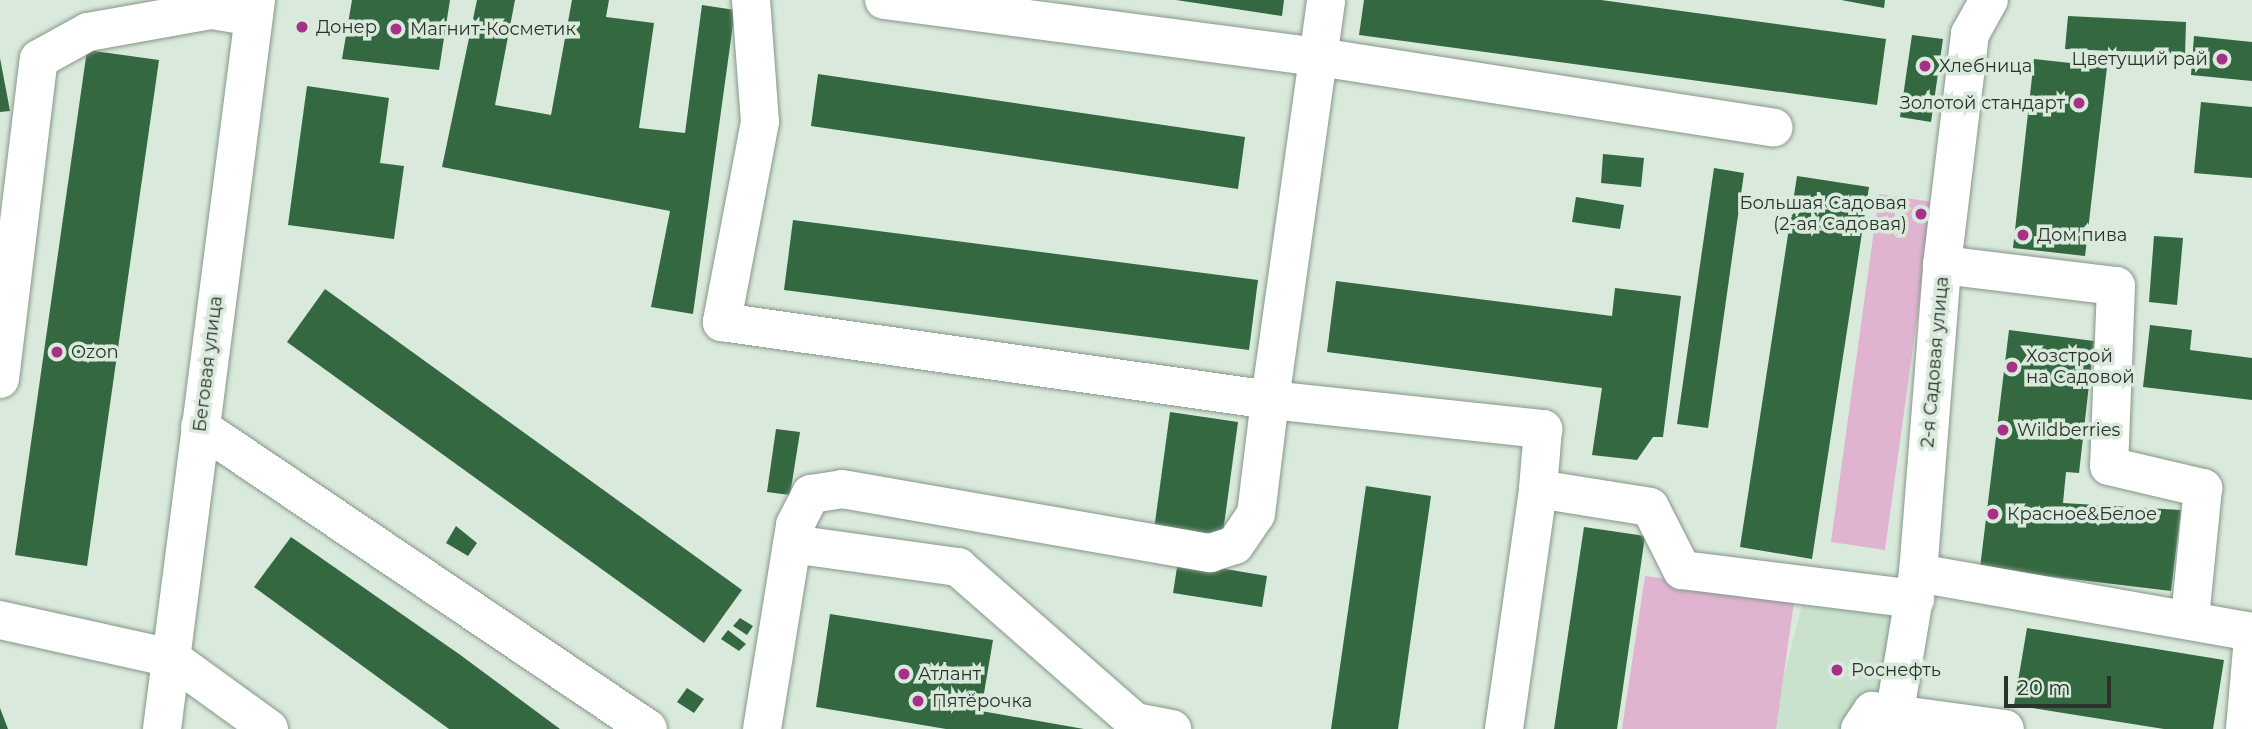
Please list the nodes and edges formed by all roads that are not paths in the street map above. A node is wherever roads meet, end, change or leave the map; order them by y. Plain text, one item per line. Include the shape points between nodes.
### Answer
1 (751, 0) edge
2 (884, 0) edge
3 (1326, 0) edge
4 (1989, 0) edge
5 (255, 8) edge
6 (1318, 57) junction
7 (1774, 128) dead end
8 (1942, 265) junction
9 (0, 379) edge
10 (1270, 400) junction
11 (200, 427) junction
12 (1538, 489) junction
13 (792, 544) junction
14 (1917, 586) junction
15 (2190, 618) junction
16 (0, 620) edge
17 (2252, 632) edge
18 (2252, 649) edge
19 (171, 657) junction
20 (1894, 721) edge
21 (162, 729) edge
22 (269, 729) edge
23 (648, 729) edge
24 (762, 729) edge
25 (1172, 729) edge
26 (1504, 729) edge
27 (1860, 729) edge
28 (2005, 729) edge
29 (2245, 729) edge

1 - 10 street via 760,122 722,322
2 - 6 street
3 - 6 street
4 - 8 street, 2-я Садовая улица via 1970,34
5 - 9 street via 212,10 89,32 39,60
5 - 11 street, Беговая улица
6 - 7 street
6 - 10 street
8 - 14 street, 2-я Садовая улица
8 - 15 street via 2116,286 2109,466 2203,488
10 - 12 street via 1543,429
10 - 13 street via 1256,514 1235,545 1210,553 842,489 811,494
11 - 19 street, Беговая улица
11 - 23 street
12 - 14 street via 1650,507 1682,570
12 - 26 street
13 - 24 street
13 - 25 street via 958,567 1135,722
14 - 15 street
14 - 20 street, 2-я Садовая улица
15 - 17 street
16 - 19 street
18 - 29 street
19 - 21 street, Беговая улица
19 - 22 street
20 - 27 street via 1872,711
20 - 28 street

